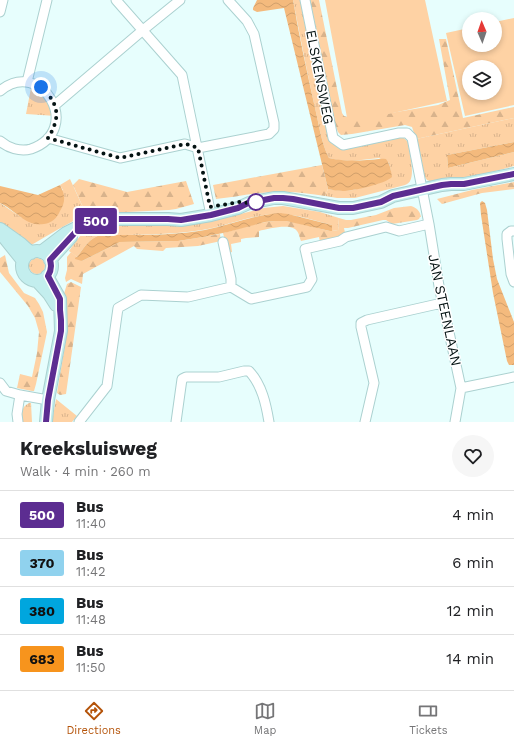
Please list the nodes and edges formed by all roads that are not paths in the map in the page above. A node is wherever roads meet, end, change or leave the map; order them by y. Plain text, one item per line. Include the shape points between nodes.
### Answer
1 (2, 0) edge
2 (47, 0) edge
3 (116, 0) edge
4 (180, 0) edge
5 (228, 0) edge
6 (305, 0) edge
7 (0, 12) edge
8 (143, 30) junction
9 (27, 82) junction
10 (0, 91) edge
11 (55, 106) junction
12 (48, 138) junction
13 (0, 141) edge
14 (198, 148) junction
15 (514, 174) edge
16 (423, 193) junction
17 (211, 211) junction
18 (429, 224) junction
19 (0, 231) edge
20 (514, 231) edge
21 (223, 242) dead end
22 (36, 256) junction
23 (42, 278) junction
24 (514, 282) edge
25 (231, 287) junction
26 (442, 303) junction
27 (514, 377) edge
28 (0, 383) edge
29 (461, 388) junction
30 (20, 395) junction
31 (48, 400) junction
32 (18, 422) edge
33 (46, 422) edge
34 (79, 422) edge
35 (176, 422) edge
36 (269, 422) edge
37 (365, 422) edge
38 (454, 422) edge

1 - 7 street
2 - 9 street
3 - 8 street
4 - 8 street
5 - 14 street via 247,20 254,34 274,129 269,134
6 - 16 street, ELSKENSWEG via 333,138 343,145 407,133 412,138
8 - 11 street
8 - 14 street via 182,76
9 - 10 street via 12,84
9 - 11 street via 41,87
11 - 12 street via 54,128
12 - 13 street via 39,146 28,150 16,149
12 - 14 street via 120,158 186,144
14 - 17 street
15 - 16 street via 464,184 449,191
16 - 17 street via 395,202 353,208 274,198 248,203 239,202
16 - 18 street, JAN STEENLAAN
17 - 22 street via 180,213 168,219 93,221 82,225 71,237
18 - 25 street via 399,231 386,227 305,249 312,279 307,287 251,299
18 - 26 street, JAN STEENLAAN
19 - 22 street
20 - 24 street via 507,234
21 - 25 street
22 - 23 street via 51,268
22 - 23 street via 22,266 23,270 32,280
23 - 31 street via 60,310 61,320
25 - 34 street via 188,297 142,295 118,308 107,386
26 - 29 street, JAN STEENLAAN
26 - 37 street via 361,323 374,383
27 - 29 street
28 - 30 street via 6,392
29 - 38 street, JAN STEENLAAN
30 - 31 street
30 - 32 street
31 - 33 street
35 - 36 street via 182,379 219,377 244,371 249,371 263,395

